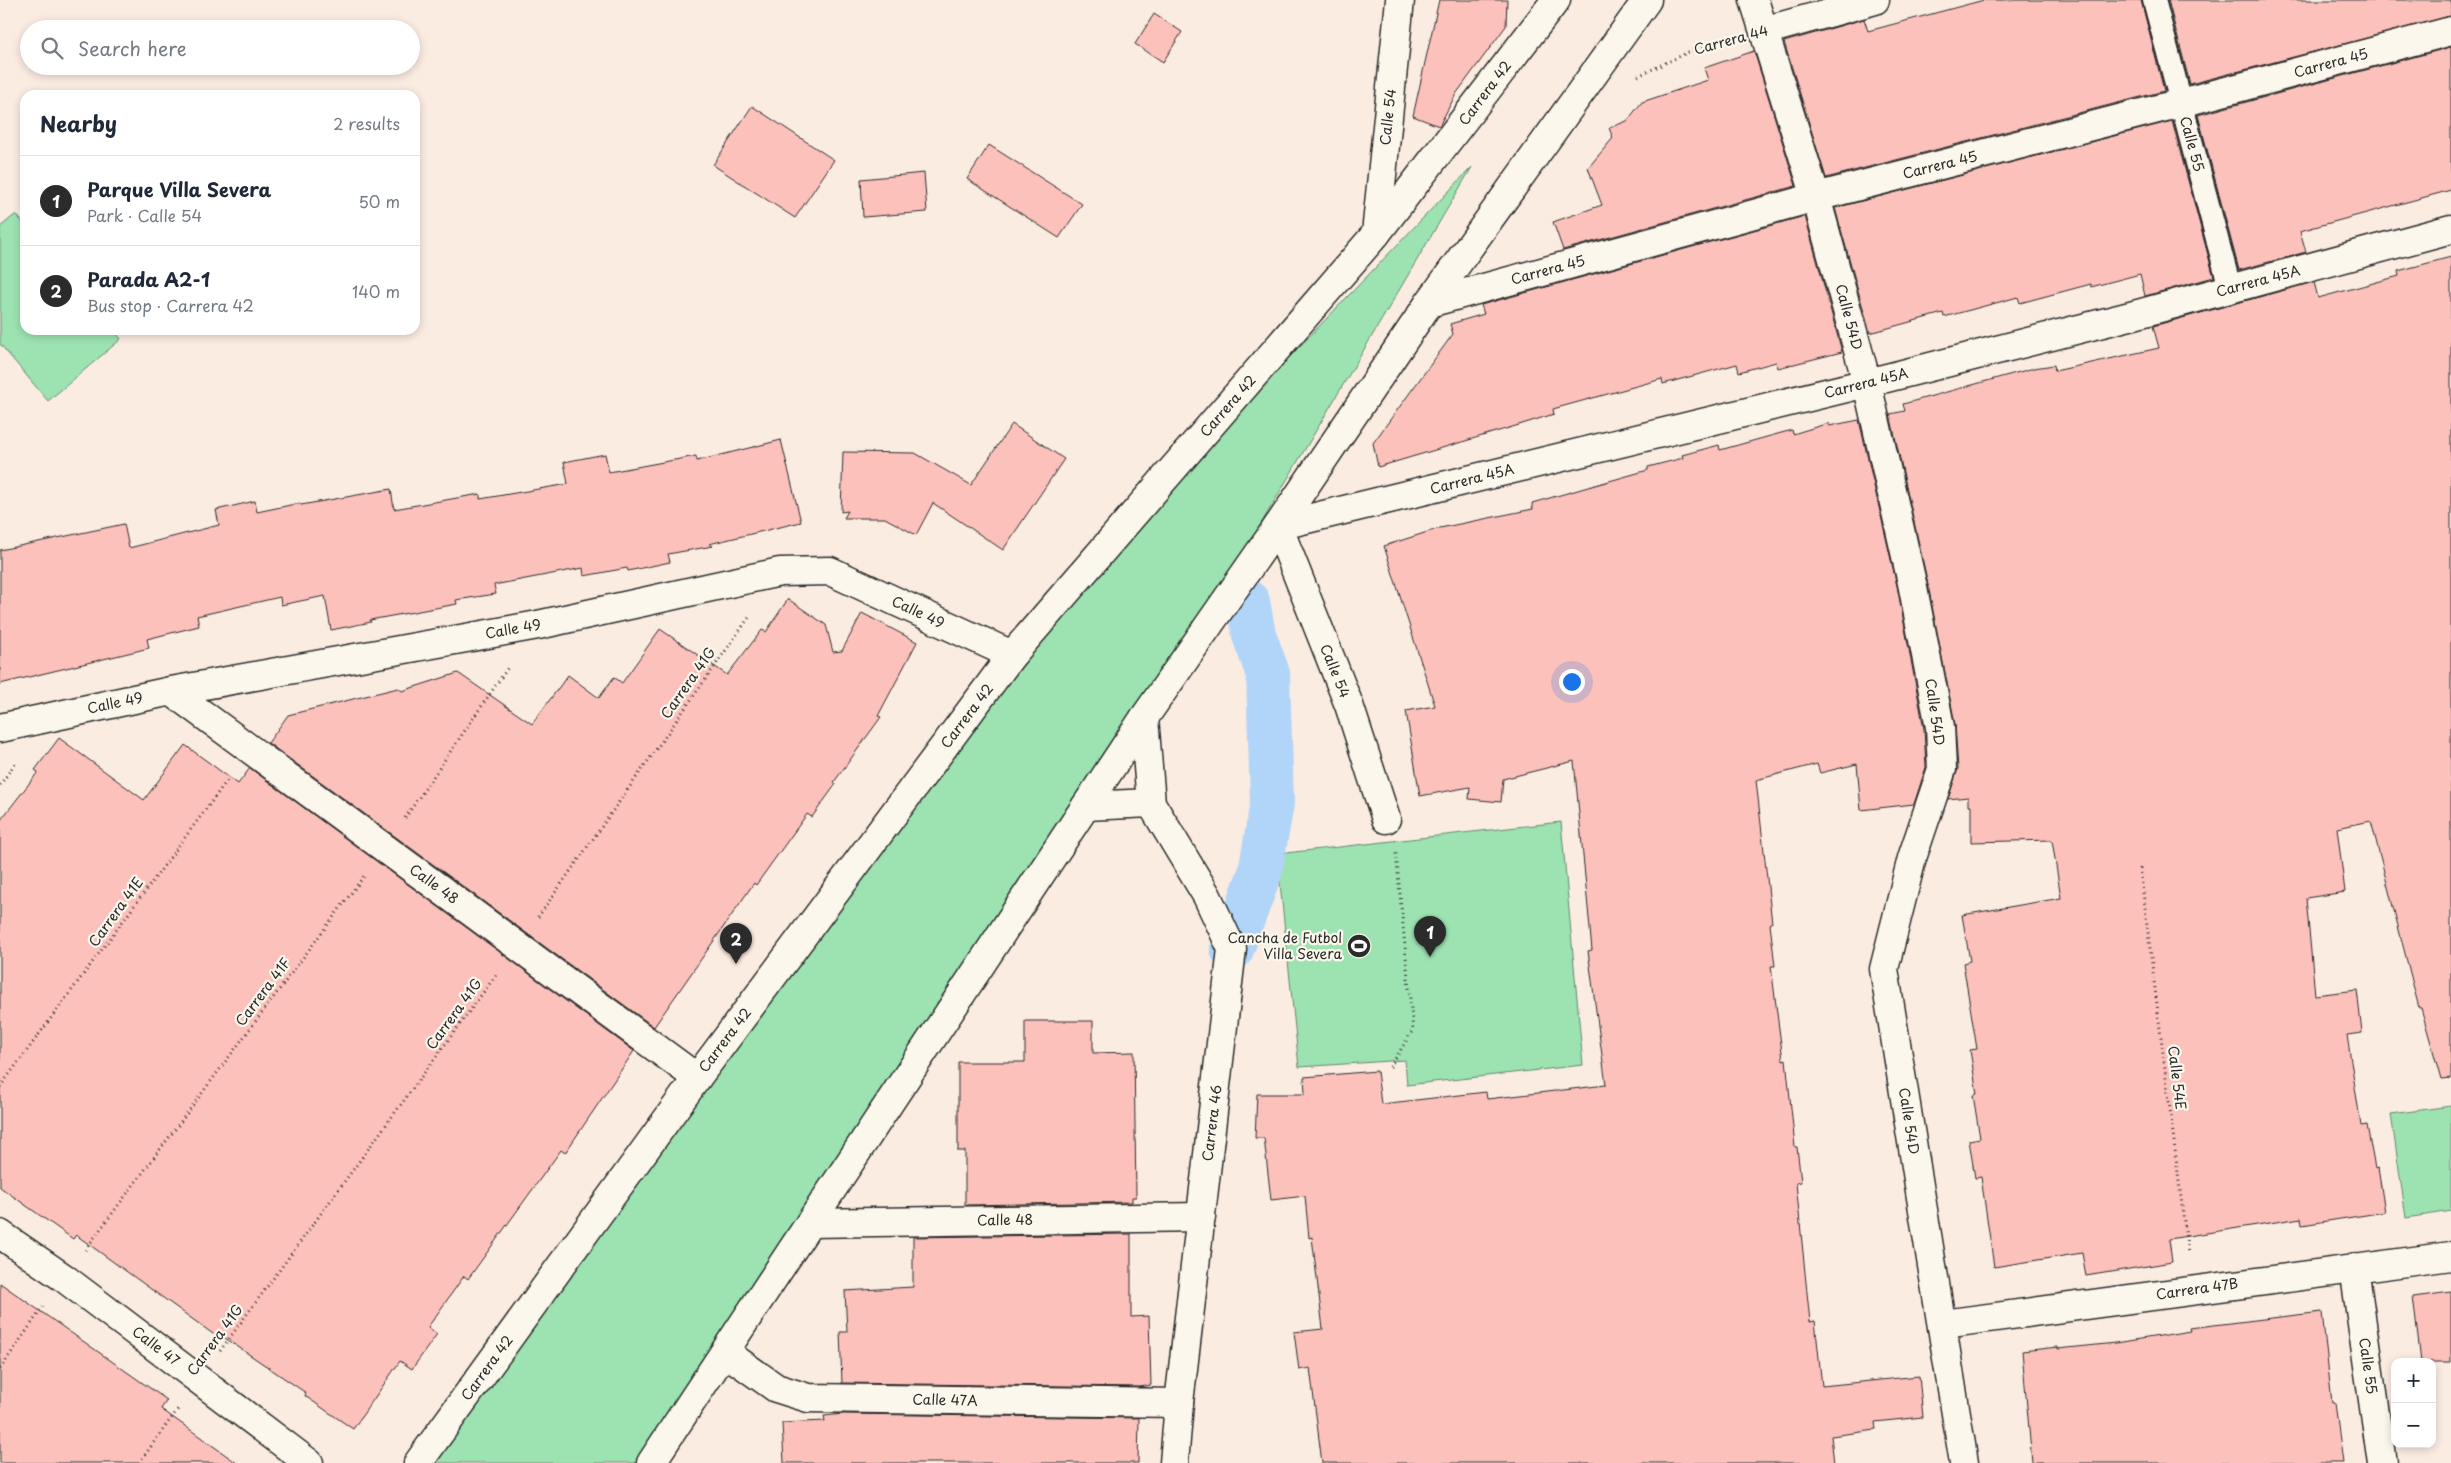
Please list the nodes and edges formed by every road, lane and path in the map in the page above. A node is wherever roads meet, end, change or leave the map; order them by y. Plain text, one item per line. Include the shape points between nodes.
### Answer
1 (1400, 0) edge
2 (1556, 0) edge
3 (1647, 0) edge
4 (1754, 0) edge
5 (1875, 0) edge
6 (2154, 0) edge
7 (1764, 31) junction
8 (2451, 31) edge
9 (1634, 78) dead end
10 (2181, 103) junction
11 (1816, 197) junction
12 (2451, 229) edge
13 (1376, 234) junction
14 (2230, 288) junction
15 (1429, 303) junction
16 (1867, 383) junction
17 (1278, 526) junction
18 (780, 572) junction
19 (538, 625) junction
20 (1012, 656) junction
21 (171, 691) junction
22 (1144, 718) junction
23 (0, 728) edge
24 (250, 750) junction
25 (1151, 803) junction
26 (1086, 806) junction
27 (1386, 819) joint
28 (385, 848) junction
29 (2140, 868) dead end
30 (518, 945) junction
31 (1390, 1067) dead end
32 (696, 1078) junction
33 (0, 1087) edge
34 (1201, 1217) junction
35 (810, 1223) junction
36 (0, 1234) edge
37 (2451, 1256) edge
38 (2354, 1268) junction
39 (64, 1278) junction
40 (2192, 1290) junction
41 (1943, 1324) junction
42 (725, 1352) junction
43 (0, 1369) edge
44 (200, 1379) junction
45 (1179, 1403) junction
46 (139, 1463) edge
47 (309, 1463) edge
48 (418, 1463) edge
49 (651, 1463) edge
50 (1174, 1463) edge
51 (1964, 1463) edge
52 (2382, 1463) edge

1 - 13 street, Calle 54
2 - 13 street, Carrera 42
3 - 15 street
4 - 7 street, Calle 54D
5 - 7 street, Carrera 44
6 - 10 lane, Calle 55
7 - 9 path, Carrera 44 via 1697,48
7 - 11 street, Calle 54D
8 - 10 street, Carrera 45
10 - 11 street, Carrera 45
10 - 14 lane, Calle 55
11 - 15 street, Carrera 45
11 - 16 street, Calle 54D
12 - 14 street, Carrera 45A
13 - 20 street, Carrera 42
14 - 16 street, Carrera 45A
15 - 17 street
16 - 17 street, Carrera 45A
16 - 41 street, Calle 54D via 1912,583 1940,727 1942,769 1912,858 1884,969
17 - 22 street
17 - 27 street, Calle 54 via 1349,705
18 - 19 street, Calle 49
18 - 20 street, Calle 49 via 830,571
18 - 30 path, Carrera 41G
19 - 21 street, Calle 49
19 - 28 path, Carrera 41F
20 - 32 street, Carrera 42
21 - 23 street, Calle 49
21 - 24 street, Calle 48
22 - 25 street, Carrera 46
22 - 26 street
24 - 28 street, Calle 48
24 - 33 path, Carrera 41E
25 - 26 street
25 - 34 street, Carrera 46 via 1207,896 1232,949
26 - 35 street
27 - 31 path via 1396,845 1413,1030
28 - 30 street, Calle 48
28 - 39 path, Carrera 41F
29 - 40 path, Calle 54E
30 - 32 street, Calle 48
30 - 44 path, Carrera 41G
32 - 48 street, Carrera 42
34 - 35 street, Calle 48
34 - 45 street, Carrera 46
35 - 42 street
36 - 39 street, Calle 47
37 - 38 street, Carrera 47B
38 - 40 street, Carrera 47B
38 - 52 street, Calle 55
39 - 43 path, Carrera 41F
39 - 44 street, Calle 47
40 - 41 street, Carrera 47B
41 - 51 street, Calle 54D
42 - 45 street, Calle 47A via 776,1388 808,1398
42 - 49 street
44 - 46 path, Carrera 41G
44 - 47 street, Calle 47
45 - 50 street, Carrera 46

